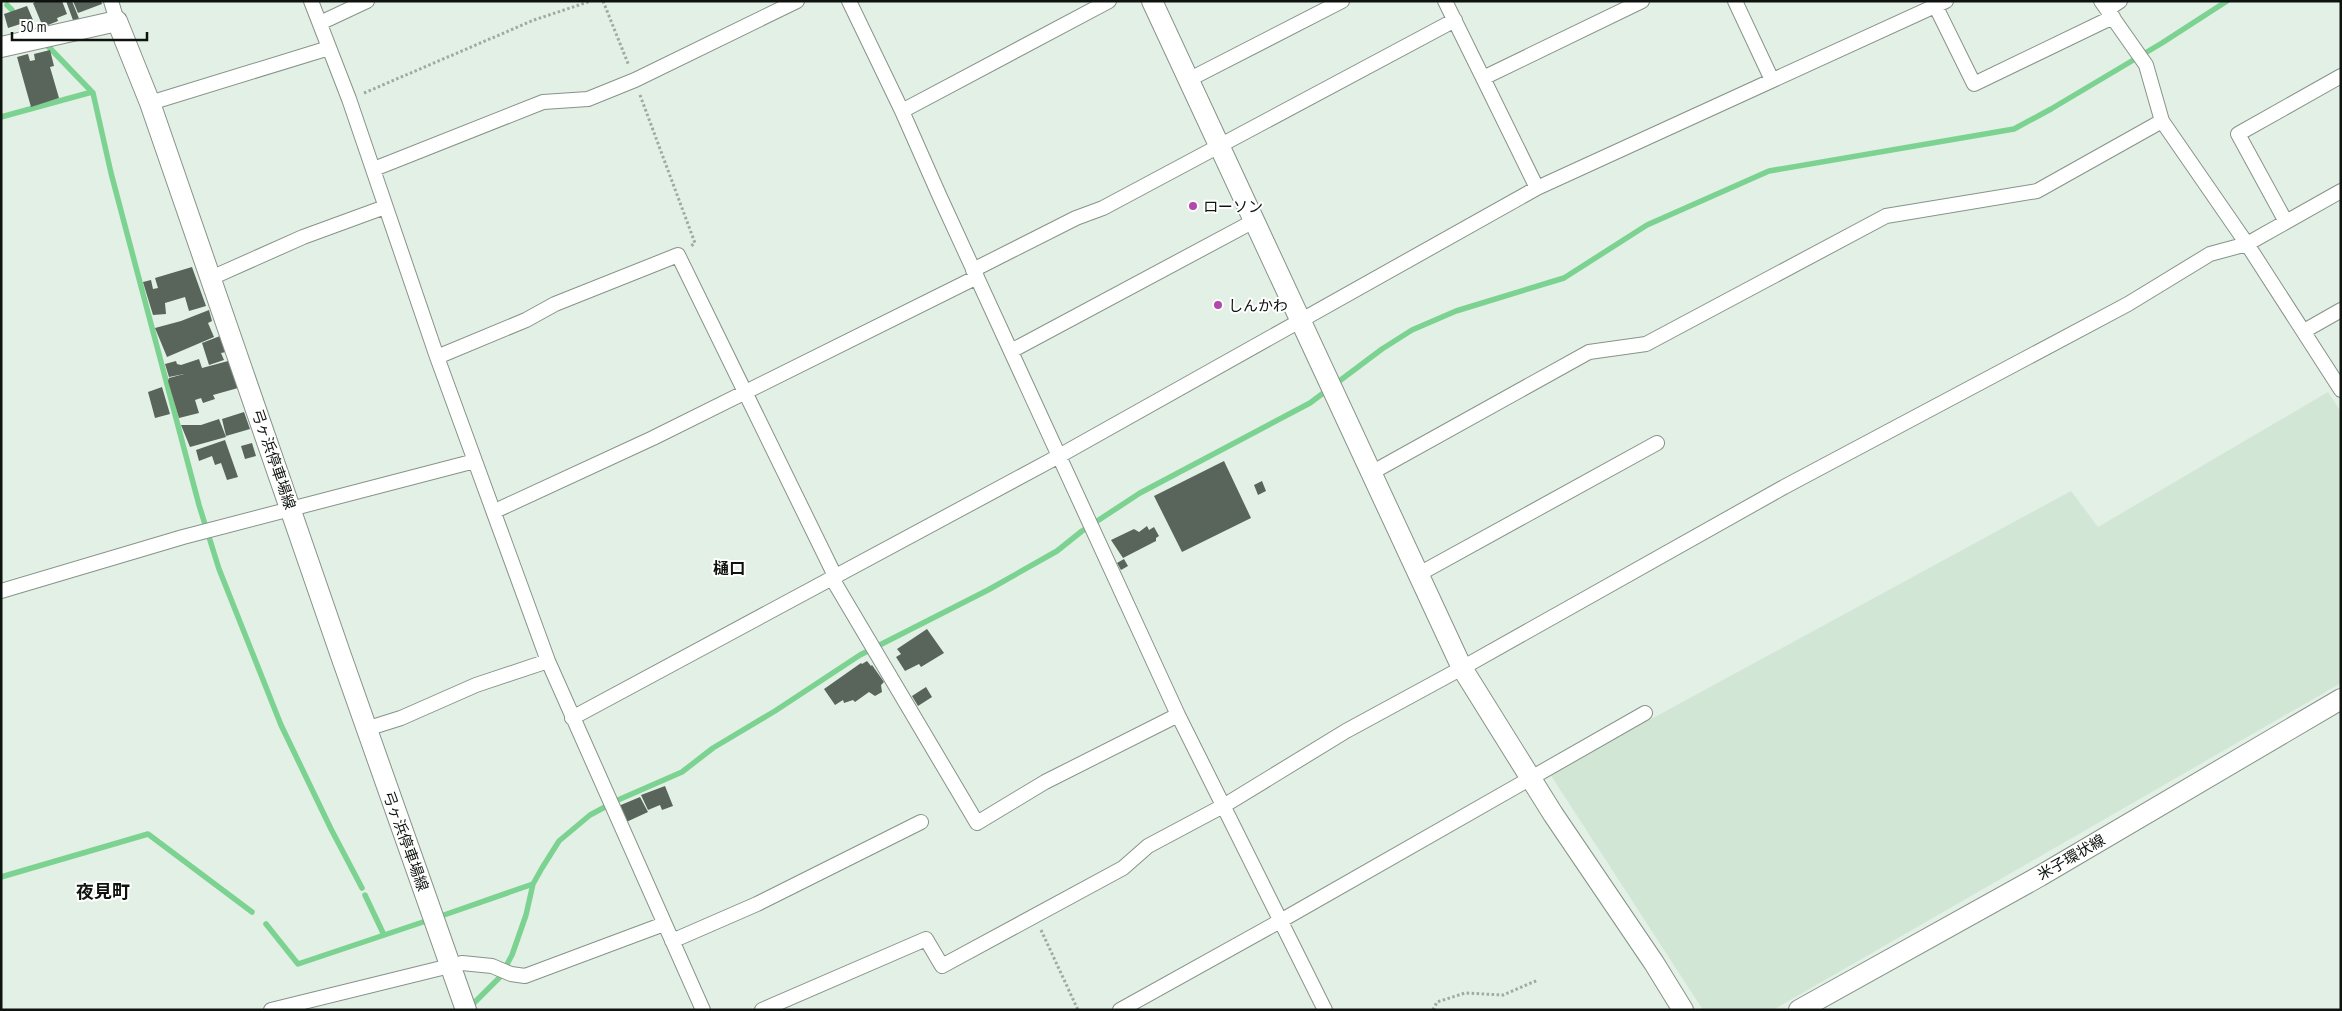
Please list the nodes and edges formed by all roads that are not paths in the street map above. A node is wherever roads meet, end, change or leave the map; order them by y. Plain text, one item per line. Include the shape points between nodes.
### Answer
1 (110, 1) edge
2 (311, 1) edge
3 (367, 1) edge
4 (797, 1) edge
5 (848, 1) edge
6 (1109, 1) edge
7 (1152, 1) edge
8 (1342, 1) edge
9 (1446, 1) edge
10 (1642, 1) edge
11 (1735, 1) edge
12 (2120, 1) edge
13 (1938, 3) edge
14 (2107, 9) edge
15 (1455, 20) junction
16 (118, 21) junction
17 (320, 23) junction
18 (1, 47) edge
19 (329, 48) junction
20 (2341, 76) edge
21 (1483, 78) junction
22 (1188, 80) junction
23 (1772, 80) junction
24 (150, 104) junction
25 (902, 111) junction
26 (2162, 121) junction
27 (1220, 146) junction
28 (374, 169) junction
29 (1537, 188) junction
30 (2341, 192) edge
31 (385, 207) junction
32 (1254, 221) junction
33 (2286, 222) junction
34 (2247, 244) junction
35 (975, 273) junction
36 (211, 278) junction
37 (2341, 310) edge
38 (1299, 320) junction
39 (2304, 331) junction
40 (1011, 351) junction
41 (437, 357) junction
42 (2341, 390) edge
43 (745, 393) junction
44 (1657, 443) dead end
45 (1059, 456) junction
46 (475, 461) junction
47 (1371, 473) junction
48 (291, 509) junction
49 (495, 511) junction
50 (1419, 574) junction
51 (835, 579) junction
52 (1, 591) edge
53 (548, 661) junction
54 (1462, 668) junction
55 (2341, 699) edge
56 (1646, 713) dead end
57 (1178, 715) junction
58 (572, 718) junction
59 (366, 729) junction
60 (1530, 777) junction
61 (1225, 805) junction
62 (921, 822) dead end
63 (1282, 920) junction
64 (664, 924) junction
65 (672, 941) junction
66 (451, 965) junction
67 (271, 1010) edge
68 (466, 1010) edge
69 (703, 1010) edge
70 (762, 1010) edge
71 (1120, 1010) edge
72 (1325, 1010) edge
73 (1683, 1010) edge
74 (1799, 1010) edge

1 - 16 street
2 - 17 street
3 - 17 street
4 - 28 street via 635,80 588,99 543,102
5 - 25 street
6 - 25 street
7 - 22 main road
8 - 22 street
9 - 15 street
10 - 21 street
11 - 23 street
12 - 14 street
13 - 14 street via 1974,84
13 - 23 street
14 - 26 street via 2146,65
15 - 21 street
15 - 27 street
16 - 18 main road
16 - 24 main road, 弓ヶ浜停車場線
17 - 19 street
19 - 24 street
19 - 28 street
20 - 33 street via 2238,134
21 - 29 street
22 - 27 main road
23 - 29 street
24 - 36 main road, 弓ヶ浜停車場線
25 - 35 street
26 - 34 street
26 - 47 street via 2037,191 1886,216 1646,344 1589,352
27 - 32 main road
27 - 35 street
28 - 31 street
29 - 38 street
30 - 33 street
31 - 36 street via 303,237
31 - 41 street
32 - 38 main road
32 - 40 street
33 - 34 street
34 - 39 street
34 - 54 street via 2210,254 2128,304 1784,487
35 - 40 street
35 - 43 street
36 - 48 main road, 弓ヶ浜停車場線
37 - 39 street
38 - 45 street
38 - 47 main road
39 - 42 street
40 - 45 street
41 - 43 street via 526,320 555,304 678,255
41 - 46 street
43 - 49 street
43 - 51 street
44 - 50 street
45 - 51 street
45 - 57 street
46 - 48 street
46 - 49 street
47 - 50 main road
48 - 52 street
48 - 59 main road, 弓ヶ浜停車場線
49 - 53 street
50 - 54 main road
51 - 57 street via 977,823 1045,782
51 - 58 street
53 - 58 street
53 - 59 street via 476,685 401,718
54 - 60 main road
54 - 61 street via 1346,731
55 - 74 main road, 米子環状線 via 2040,876
56 - 60 street
57 - 61 street
58 - 64 street
59 - 66 main road, 弓ヶ浜停車場線
60 - 63 street
60 - 73 main road
61 - 63 street
61 - 70 street via 1148,846 1123,868 942,966 926,939
62 - 65 street via 757,904
63 - 71 street
63 - 72 street
64 - 65 street
64 - 66 street via 525,976 492,966
65 - 69 street
66 - 67 street
66 - 68 main road, 弓ヶ浜停車場線

